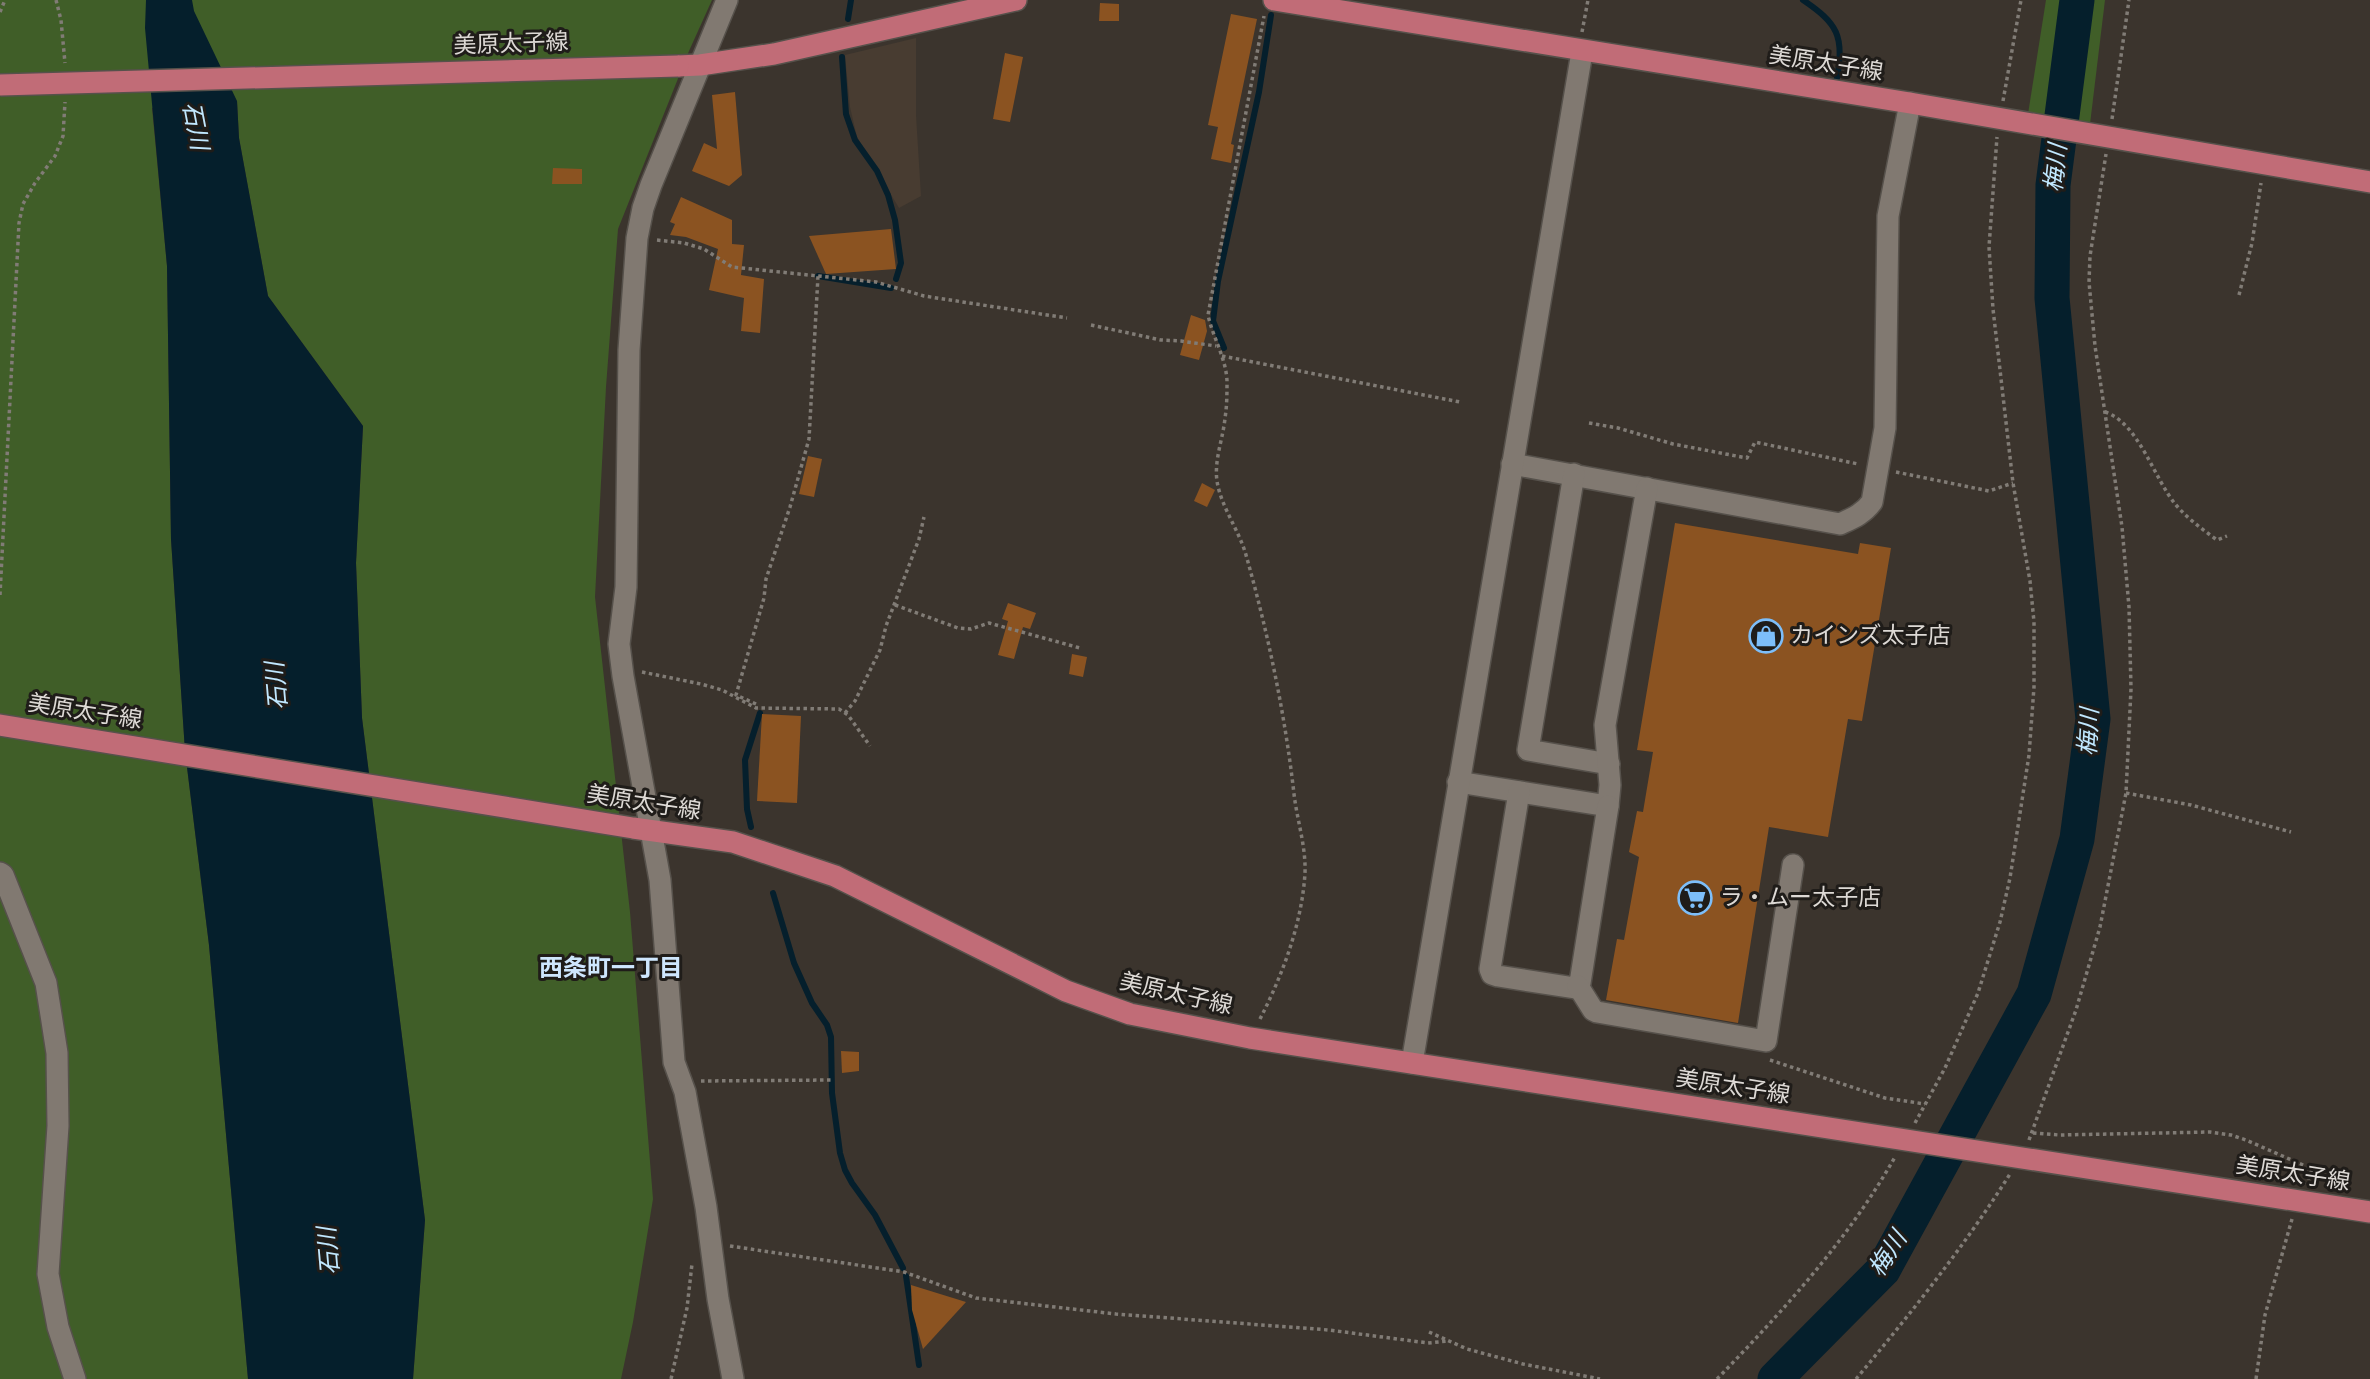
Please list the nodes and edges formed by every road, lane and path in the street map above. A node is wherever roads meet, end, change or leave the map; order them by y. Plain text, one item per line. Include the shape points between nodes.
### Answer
1 (5, 0) edge
2 (56, 0) edge
3 (727, 0) edge
4 (1016, 0) edge
5 (1588, 0) edge
6 (2021, 0) edge
7 (2129, 0) edge
8 (1269, 6) edge
9 (0, 12) edge
10 (1582, 51) junction
11 (65, 63) dead end
12 (700, 65) junction
13 (0, 85) edge
14 (65, 91) dead end
15 (1910, 103) junction
16 (2003, 119) junction
17 (2106, 137) junction
18 (2264, 164) junction
19 (2370, 182) edge
20 (638, 238) junction
21 (818, 276) junction
22 (2239, 295) dead end
23 (1067, 318) dead end
24 (1091, 325) dead end
25 (1218, 346) junction
26 (1222, 356) junction
27 (1460, 401) dead end
28 (2105, 412) junction
29 (1589, 423) dead end
30 (1512, 464) junction
31 (1877, 468) junction
32 (1574, 474) junction
33 (2013, 483) junction
34 (1647, 488) junction
35 (924, 517) dead end
36 (2227, 536) dead end
37 (0, 595) edge
38 (895, 605) junction
39 (1080, 648) dead end
40 (639, 671) dead end
41 (756, 704) dead end
42 (845, 713) junction
43 (0, 725) edge
44 (870, 746) dead end
45 (1609, 764) junction
46 (1458, 782) junction
47 (1519, 792) junction
48 (2126, 793) junction
49 (1608, 806) junction
50 (642, 830) junction
51 (2291, 832) dead end
52 (1793, 865) dead end
53 (0, 873) edge
54 (1578, 986) junction
55 (1250, 1038) junction
56 (1767, 1059) dead end
57 (1412, 1063) junction
58 (831, 1080) dead end
59 (697, 1082) dead end
60 (1909, 1140) junction
61 (2017, 1157) junction
62 (2370, 1212) edge
63 (701, 1248) junction
64 (1429, 1332) dead end
65 (1448, 1340) junction
66 (75, 1379) edge
67 (671, 1379) edge
68 (733, 1379) edge
69 (1600, 1379) edge
70 (1717, 1379) edge
71 (1856, 1379) edge

1 - 9 path
2 - 11 path
3 - 12 street
4 - 12 main road, 美原太子線 via 774,54
5 - 10 path
6 - 16 path
7 - 17 path
8 - 10 main road, 美原太子線
8 - 25 path via 1210,293 1208,315
10 - 15 main road, 美原太子線
10 - 30 street
12 - 13 main road, 美原太子線, bridge
12 - 20 street via 642,208
14 - 37 path via 63,136 23,204 19,223
15 - 16 main road, 美原太子線
15 - 31 street via 1888,216 1885,428
16 - 17 main road, 美原太子線
16 - 33 path via 1993,174 1989,247
17 - 18 main road, 美原太子線
17 - 28 path via 2089,282
18 - 19 main road, 美原太子線
18 - 22 path
20 - 21 path via 704,249 732,267
20 - 50 street via 629,351 626,587 619,644
21 - 23 path via 876,282 924,296
21 - 41 path via 809,439 736,695
24 - 25 path
25 - 26 path
26 - 27 path
26 - 55 path via 1226,394 1217,480 1246,556 1275,677 1305,870 1296,929
28 - 36 path via 2117,416 2129,431 2189,520 2217,540
28 - 48 path via 2129,607
29 - 31 path via 1747,458 1755,442
30 - 32 street
30 - 46 street
31 - 33 path via 1989,491
31 - 34 street via 1872,502 1840,524
32 - 34 street
32 - 45 street via 1528,750
33 - 56 path via 2034,622 2029,755 2010,878 1963,1030 1925,1104 1885,1098
34 - 45 street via 1605,725
35 - 38 path
38 - 39 path via 958,628 989,623
38 - 42 path via 880,650
40 - 42 path via 722,690 756,708 832,708
42 - 44 path
43 - 50 main road, 美原太子線
45 - 49 street
46 - 47 street
46 - 57 street
47 - 49 street
47 - 54 street via 1490,969 1492,974
48 - 51 path
48 - 61 path via 2097,939 2076,1010 2036,1126
49 - 54 street
50 - 55 main road, 美原太子線 via 733,842 835,876 1066,991 1130,1014
50 - 63 street via 660,880 674,1062 685,1092
52 - 54 street via 1766,1041 1597,1012
53 - 66 street via 46,983 57,1053 58,1126 48,1274 58,1328
55 - 57 main road, 美原太子線
57 - 60 main road, 美原太子線
58 - 59 path
60 - 61 main road, 美原太子線
60 - 70 path via 1817,1270
61 - 62 main road, 美原太子線
61 - 71 path via 1971,1235
63 - 65 path via 904,1272 976,1298 1428,1343
63 - 67 path
63 - 68 street via 718,1299
64 - 65 path
65 - 69 path via 1522,1364

